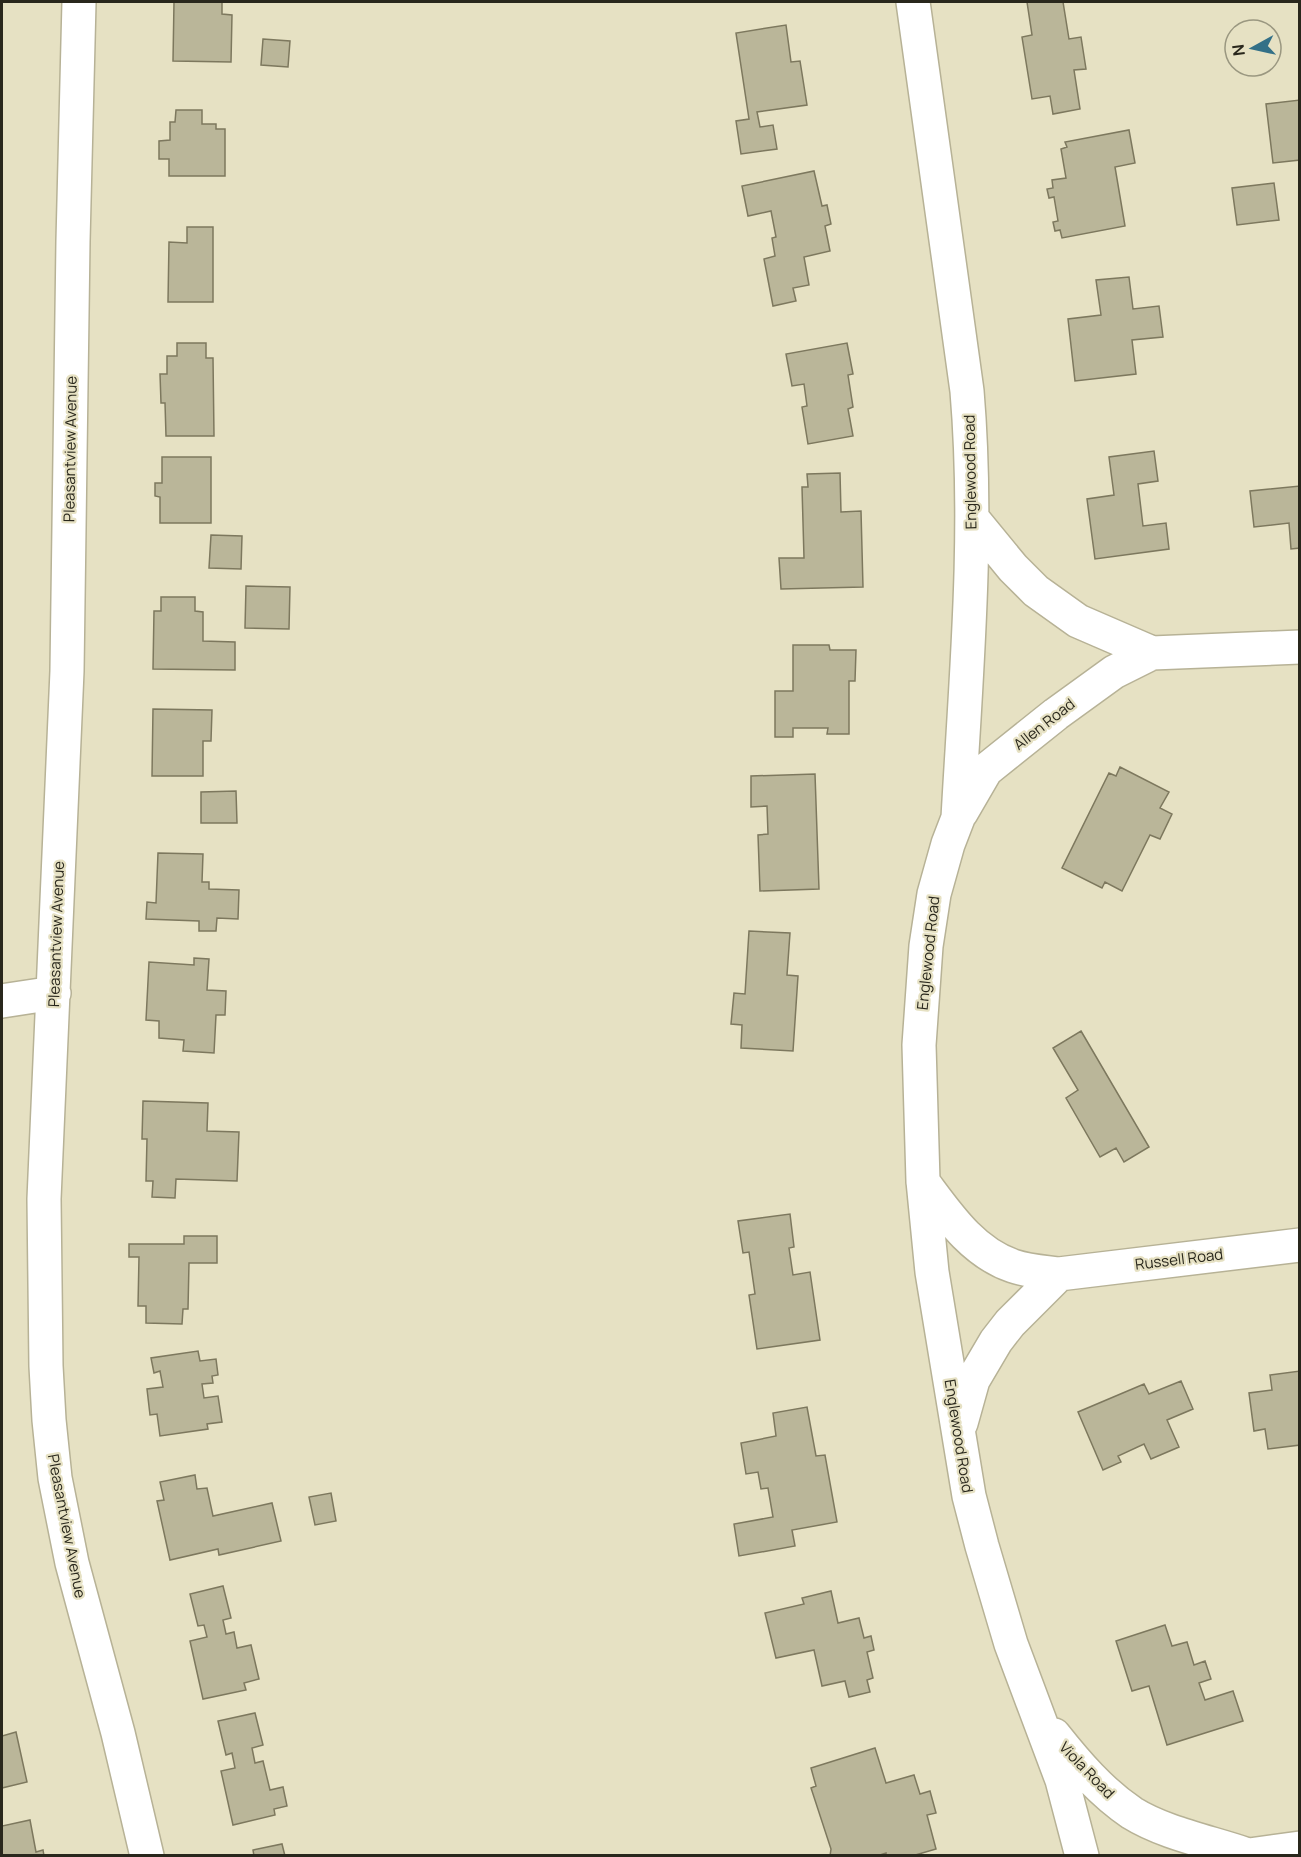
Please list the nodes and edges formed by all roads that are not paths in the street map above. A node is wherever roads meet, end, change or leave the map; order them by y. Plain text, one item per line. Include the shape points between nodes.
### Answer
1 (79, 2) edge
2 (913, 2) edge
3 (972, 518) junction
4 (1299, 647) edge
5 (1152, 653) junction
6 (958, 818) junction
7 (54, 993) junction
8 (2, 1001) edge
9 (922, 1181) junction
10 (1299, 1245) edge
11 (1059, 1274) junction
12 (958, 1433) junction
13 (1037, 1713) junction
14 (1299, 1848) edge
15 (1244, 1855) edge
16 (147, 1856) edge
17 (1082, 1856) edge

1 - 7 street, Pleasantview Avenue via 67,671
2 - 3 street, Englewood Road via 966,391 972,450
3 - 5 street, Allen Road via 1036,591 1078,621
3 - 6 street, Englewood Road
4 - 5 street, Allen Road
5 - 6 street, Allen Road via 1113,672 986,770
6 - 9 street, Englewood Road via 934,894 926,946 919,1046
7 - 8 street
7 - 16 street, Pleasantview Avenue via 44,1199 46,1366 55,1478 72,1563
9 - 11 street, Russell Road via 965,1235 995,1257 1026,1270
9 - 12 street, Englewood Road
10 - 11 street, Russell Road
11 - 12 street via 996,1341 973,1380
12 - 13 street, Englewood Road via 982,1546 1011,1644
13 - 15 street, Viola Road via 1091,1779 1134,1814
13 - 17 street, Englewood Road via 1062,1780
14 - 15 street, Viola Road

